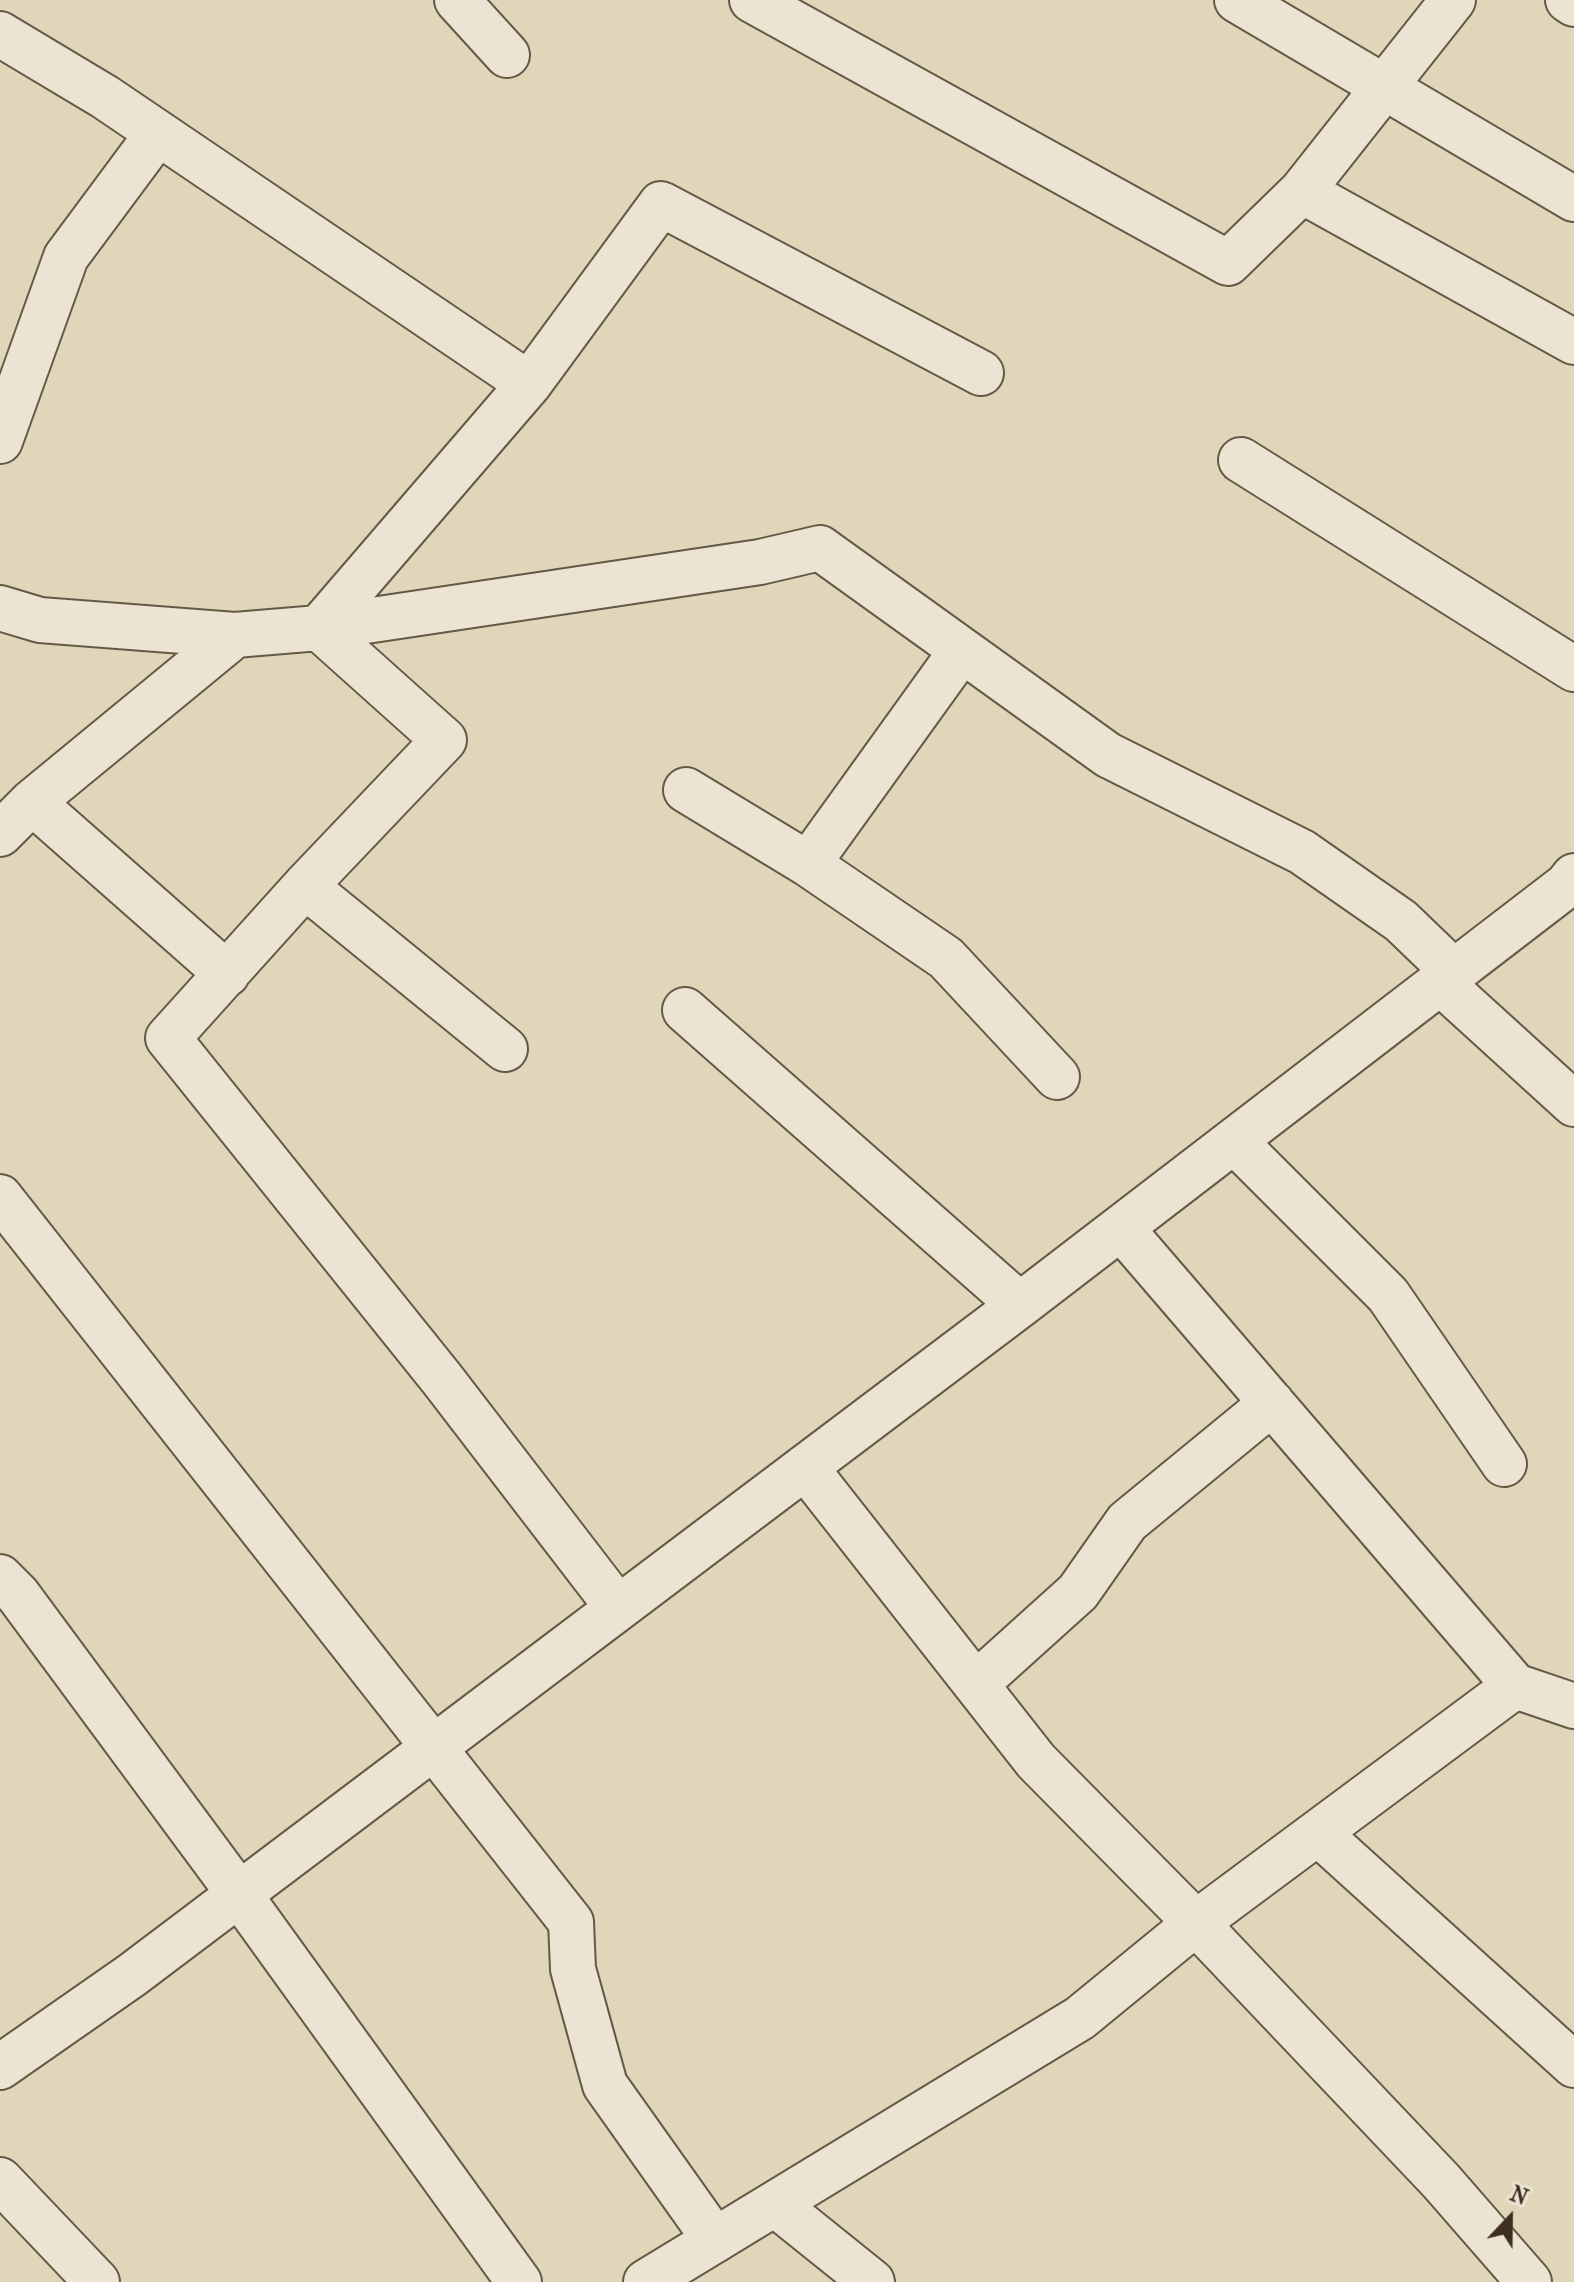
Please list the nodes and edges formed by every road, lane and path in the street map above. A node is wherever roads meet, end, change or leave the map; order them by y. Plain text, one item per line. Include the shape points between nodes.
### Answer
1 (457, 0) edge
2 (752, 0) edge
3 (1237, 0) edge
4 (1453, 0) edge
5 (1568, 0) edge
6 (1574, 4) edge
7 (0, 34) edge
8 (507, 55) dead end
9 (1385, 85) junction
10 (158, 133) junction
11 (1302, 191) junction
12 (1574, 199) edge
13 (1574, 342) edge
14 (981, 373) dead end
15 (529, 384) junction
16 (0, 441) edge
17 (1241, 460) dead end
18 (0, 608) edge
19 (319, 628) junction
20 (235, 635) junction
21 (962, 650) junction
22 (1574, 669) edge
23 (686, 790) dead end
24 (32, 802) junction
25 (0, 834) edge
26 (808, 864) junction
27 (1574, 876) edge
28 (305, 886) junction
29 (227, 974) junction
30 (1447, 977) junction
31 (685, 1010) dead end
32 (505, 1049) dead end
33 (1057, 1077) dead end
34 (1574, 1104) edge
35 (1234, 1141) junction
36 (0, 1197) edge
37 (1121, 1228) junction
38 (1020, 1305) junction
39 (1272, 1403) junction
40 (1504, 1464) dead end
41 (805, 1467) junction
42 (0, 1577) edge
43 (618, 1608) junction
44 (976, 1684) junction
45 (1515, 1686) junction
46 (1574, 1706) edge
47 (433, 1748) junction
48 (1318, 1833) junction
49 (239, 1894) junction
50 (1196, 1923) junction
51 (1574, 2065) edge
52 (0, 2067) edge
53 (0, 2180) edge
54 (775, 2204) junction
55 (715, 2240) junction
56 (97, 2282) edge
57 (519, 2282) edge
58 (646, 2282) edge
59 (872, 2282) edge
60 (1529, 2282) edge

1 - 8 street
2 - 11 street via 1228,263
3 - 9 street
4 - 9 street
5 - 6 street
7 - 10 street
9 - 11 street
9 - 12 street
10 - 15 street
10 - 16 street via 66,257
11 - 13 street
14 - 15 street via 661,204
15 - 19 street
17 - 22 street
18 - 20 street via 40,620
19 - 20 street
19 - 21 street via 760,562 820,548
19 - 28 street via 444,740
20 - 24 street
21 - 26 street
21 - 30 street via 1108,755 1302,852 1401,921
23 - 26 street
24 - 25 street
24 - 29 street
26 - 33 street via 946,958
27 - 30 street
28 - 29 street
28 - 32 street
29 - 43 street via 168,1038
30 - 34 street
30 - 35 street
31 - 38 street
35 - 37 street
35 - 40 street via 1388,1295
36 - 47 street
37 - 38 street
37 - 39 street
38 - 41 street
39 - 44 street via 1127,1522 1078,1592
39 - 45 street
41 - 43 street
41 - 44 street
42 - 49 street
43 - 47 street
44 - 50 street via 1036,1761
45 - 46 street
45 - 48 street
47 - 49 street
47 - 55 street via 571,1922 573,1969 605,2085
48 - 50 street
48 - 51 street
49 - 52 street
49 - 57 street
50 - 54 street via 1080,2018
50 - 60 street via 1441,2181
53 - 56 street
54 - 55 street
54 - 59 street
55 - 58 street

